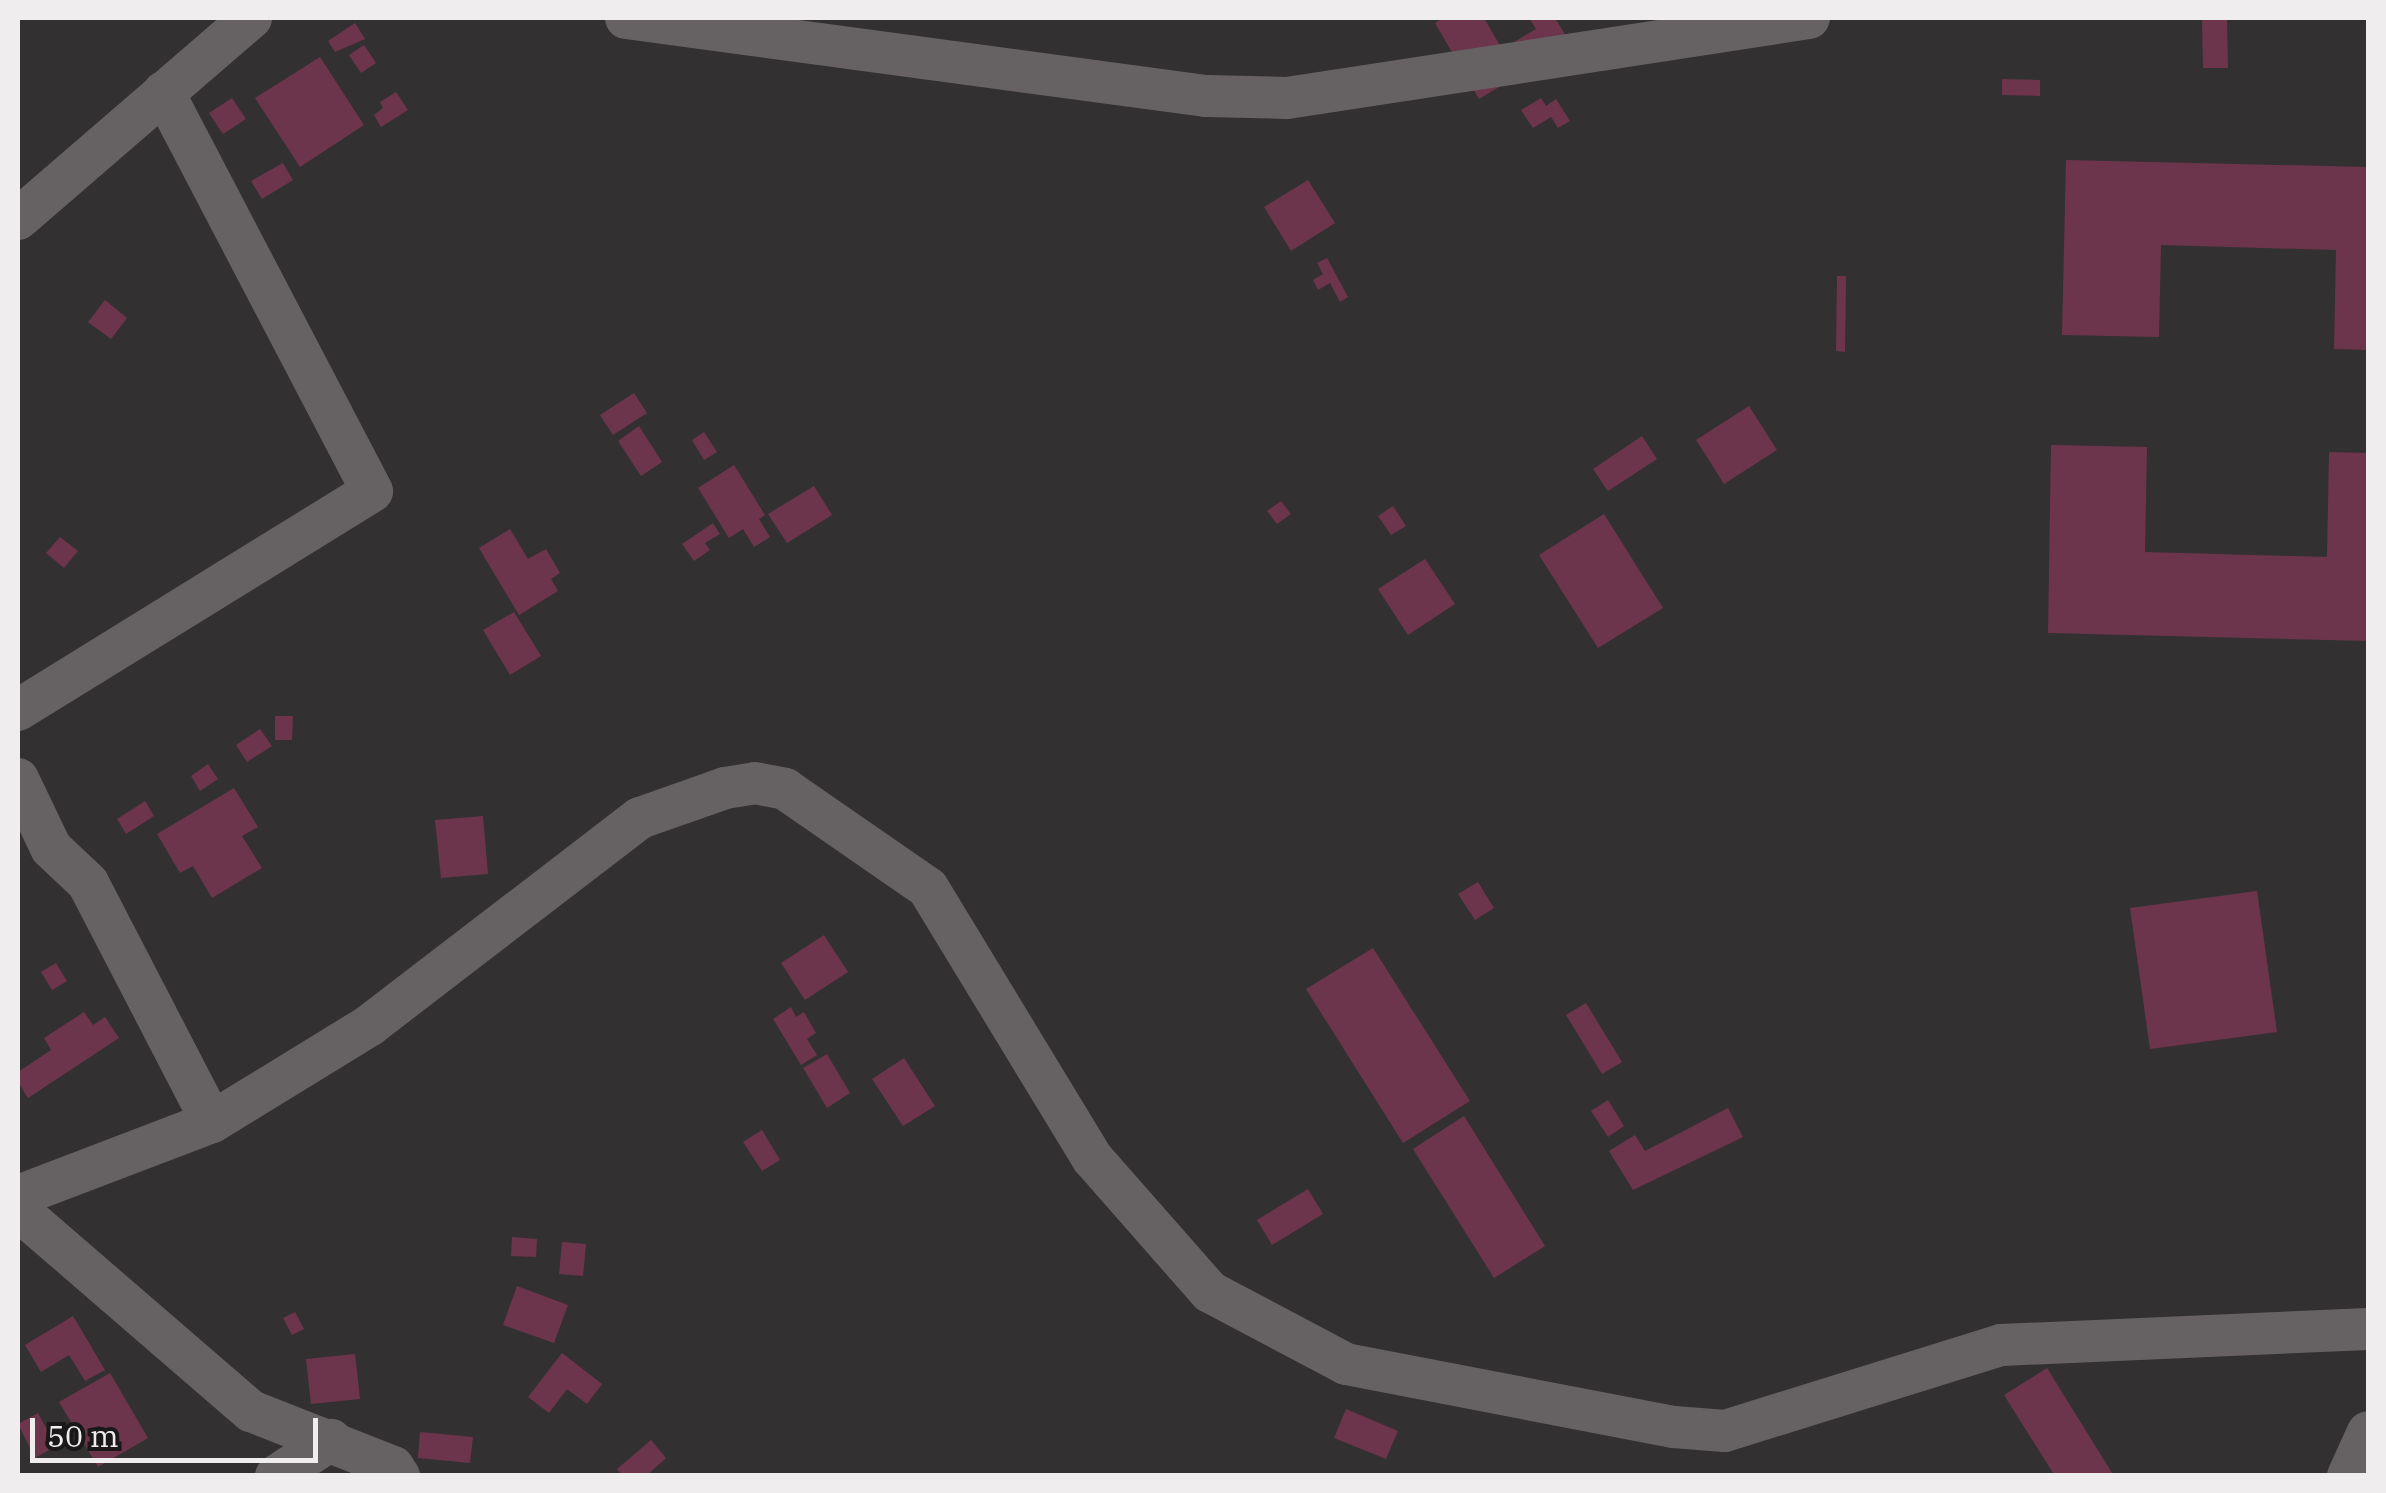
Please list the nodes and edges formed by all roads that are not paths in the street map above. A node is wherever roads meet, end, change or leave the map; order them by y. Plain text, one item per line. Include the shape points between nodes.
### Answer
1 (251, 18) edge
2 (626, 18) edge
3 (1809, 18) edge
4 (162, 92) junction
5 (18, 218) edge
6 (18, 710) edge
7 (18, 779) edge
8 (212, 1122) junction
9 (18, 1196) edge
10 (18, 1210) edge
11 (2368, 1328) edge
12 (2368, 1432) edge
13 (331, 1440) junction
14 (276, 1476) edge
15 (400, 1476) edge
16 (2348, 1476) edge

1 - 4 street
2 - 3 street via 1206,96 1287,98
4 - 5 street
4 - 6 street via 372,491
7 - 8 street via 50,848 88,883
8 - 9 street
8 - 11 street via 370,1026 640,818 755,783 785,789 928,888 1093,1159 1210,1292 1346,1364 1674,1427 1724,1430 2001,1345
10 - 13 street via 250,1411
12 - 16 street
13 - 14 street
13 - 15 street via 393,1466

